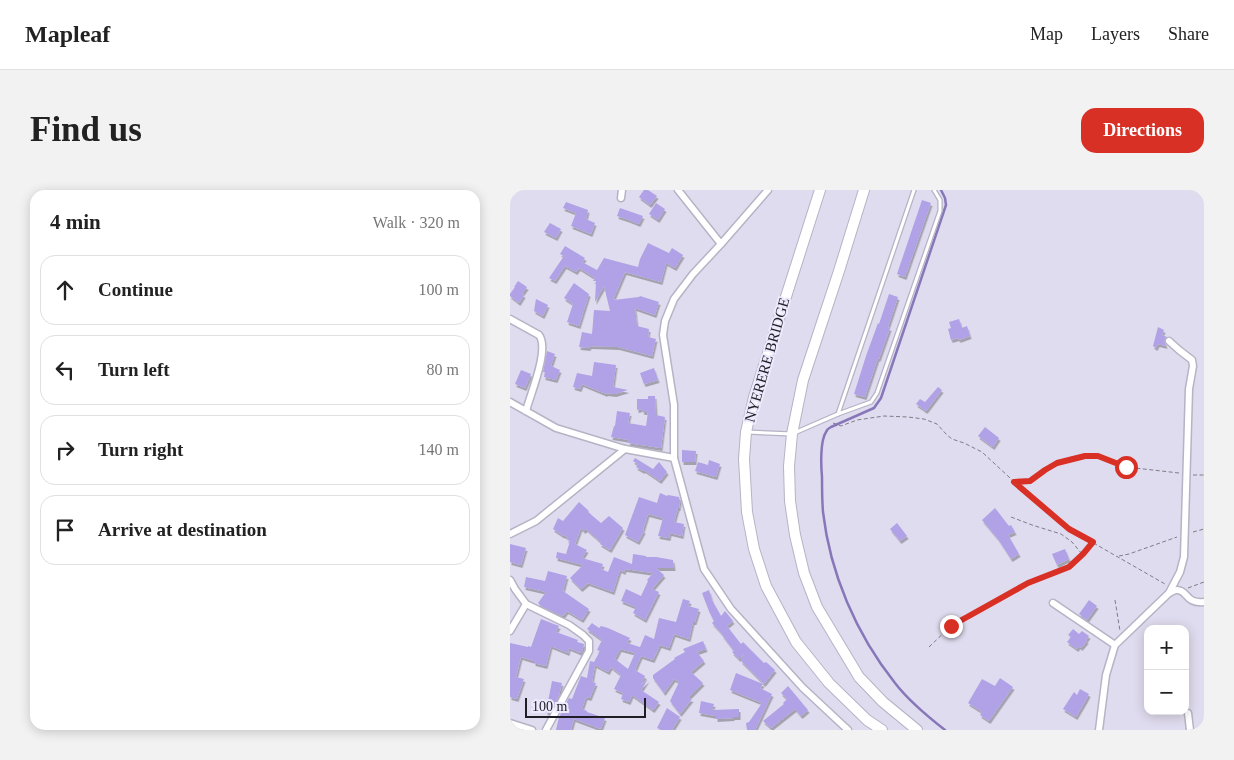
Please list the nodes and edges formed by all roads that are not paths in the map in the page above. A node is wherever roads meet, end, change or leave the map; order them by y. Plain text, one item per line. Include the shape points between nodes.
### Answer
1 (622, 190) edge
2 (678, 190) edge
3 (768, 190) edge
4 (820, 190) edge
5 (864, 190) edge
6 (914, 190) edge
7 (934, 190) edge
8 (621, 198) dead end
9 (721, 244) junction
10 (510, 319) edge
11 (1169, 341) dead end
12 (510, 402) edge
13 (526, 411) junction
14 (838, 414) junction
15 (746, 432) junction
16 (792, 434) junction
17 (625, 449) junction
18 (674, 458) junction
19 (510, 534) edge
20 (510, 580) edge
21 (1171, 590) junction
22 (1053, 602) dead end
23 (1204, 602) edge
24 (526, 604) junction
25 (510, 631) edge
26 (1114, 645) junction
27 (1188, 715) edge
28 (510, 723) edge
29 (532, 730) edge
30 (546, 730) edge
31 (848, 730) edge
32 (882, 730) edge
33 (917, 730) edge
34 (1099, 730) edge
35 (1190, 730) edge

1 - 8 street
2 - 9 street
3 - 9 street
4 - 15 main road, NYERERE BRIDGE via 766,356
5 - 16 main road via 803,380
6 - 14 lane
7 - 14 lane via 940,200 940,211 877,393 871,402
9 - 18 street via 674,299 665,320 663,335 674,405
10 - 13 street via 539,335 543,343 541,364
11 - 21 street via 1192,360 1194,366 1189,388 1184,557
12 - 13 street
13 - 17 street via 556,428
14 - 16 lane
15 - 16 lane
15 - 32 main road, NYERERE BRIDGE via 747,512 754,550 766,586 796,642 829,683
16 - 33 main road via 790,501 795,536 817,608 860,677 883,702
17 - 18 street
17 - 19 street via 536,521
18 - 31 street via 704,569 732,609 802,688
20 - 24 street
21 - 23 street via 1180,590 1192,601
21 - 26 street
22 - 26 street
24 - 25 street
24 - 30 street via 569,625 583,635 590,646
26 - 34 street via 1106,675
27 - 35 street
28 - 29 street

